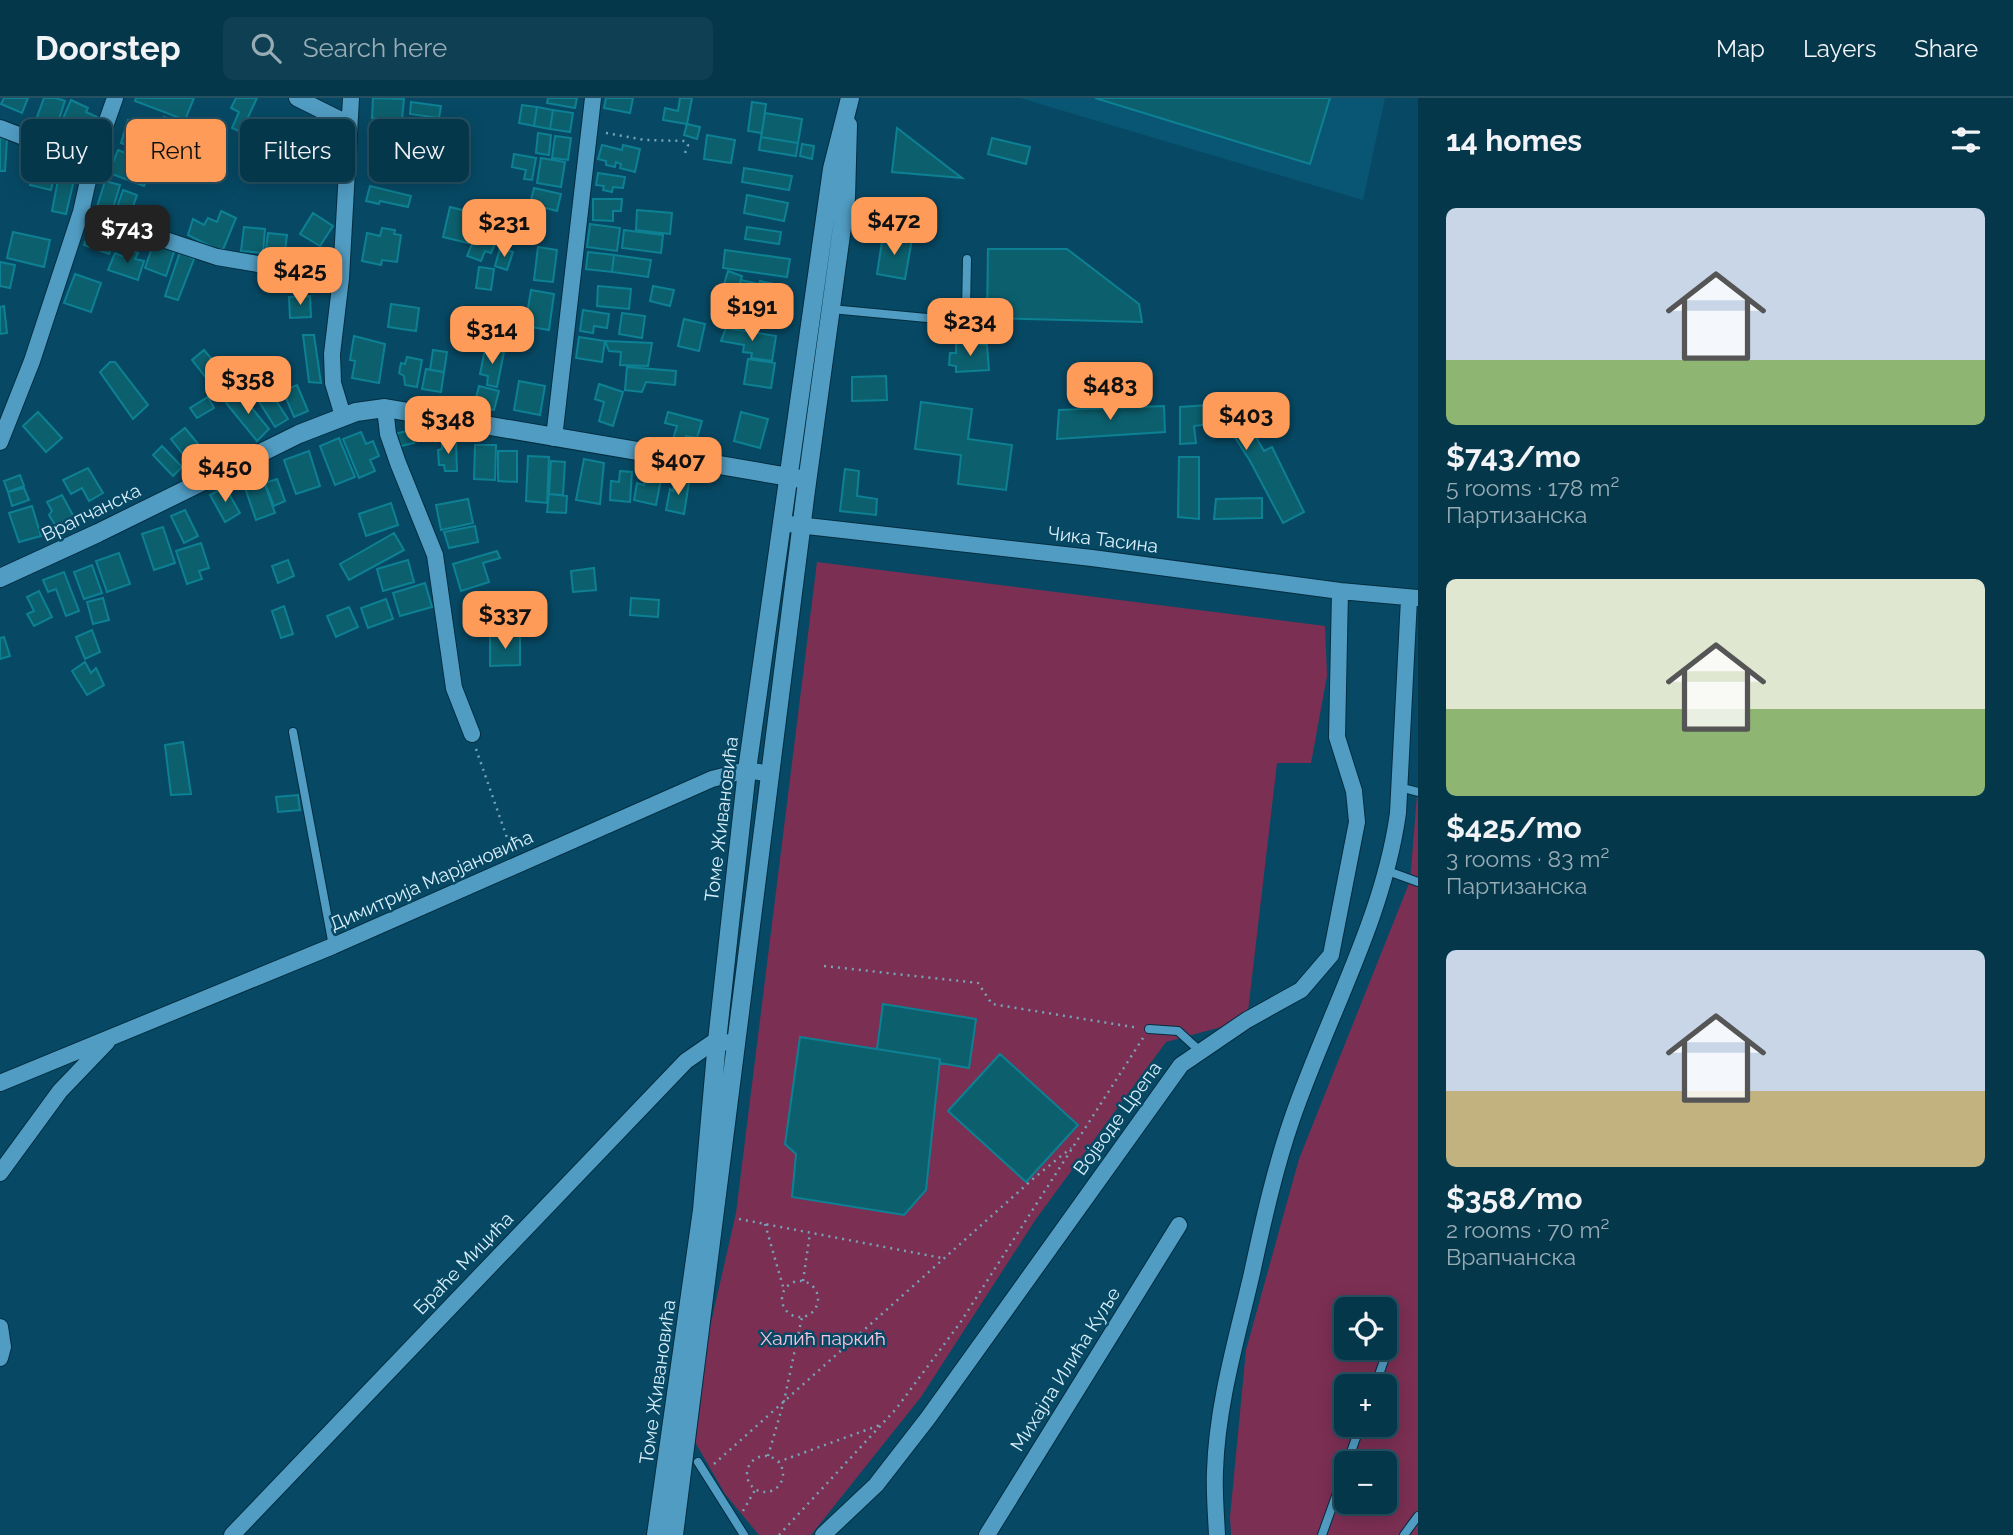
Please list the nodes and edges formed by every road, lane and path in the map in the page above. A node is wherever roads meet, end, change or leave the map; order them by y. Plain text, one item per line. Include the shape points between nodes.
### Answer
1 (114, 98) edge
2 (298, 98) edge
3 (351, 98) edge
4 (593, 98) edge
5 (849, 104) edge
6 (107, 119) edge
7 (339, 119) edge
8 (349, 119) edge
9 (0, 128) edge
10 (589, 130) junction
11 (21, 136) edge
12 (685, 153) dead end
13 (88, 182) edge
14 (346, 182) edge
15 (81, 212) junction
16 (967, 260) dead end
17 (341, 278) junction
18 (831, 309) junction
19 (385, 408) junction
20 (343, 416) junction
21 (554, 438) junction
22 (0, 442) edge
23 (799, 478) junction
24 (783, 523) junction
25 (802, 525) junction
26 (1, 574) edge
27 (1340, 591) junction
28 (1413, 598) edge
29 (293, 732) dead end
30 (472, 734) joint
31 (747, 770) junction
32 (770, 774) junction
33 (1399, 788) junction
34 (1418, 792) edge
35 (517, 865) junction
36 (1385, 870) junction
37 (1418, 882) edge
38 (333, 946) junction
39 (824, 967) dead end
40 (1149, 1029) junction
41 (111, 1038) junction
42 (717, 1041) junction
43 (737, 1042) junction
44 (1201, 1052) junction
45 (0, 1083) edge
46 (1074, 1146) junction
47 (0, 1173) edge
48 (739, 1219) dead end
49 (765, 1224) junction
50 (1179, 1225) dead end
51 (810, 1233) junction
52 (944, 1258) junction
53 (803, 1281) junction
54 (784, 1290) junction
55 (802, 1317) junction
56 (0, 1327) edge
57 (0, 1358) edge
58 (784, 1401) junction
59 (882, 1425) junction
60 (768, 1456) junction
61 (698, 1462) dead end
62 (778, 1462) junction
63 (704, 1472) junction
64 (755, 1490) junction
65 (1334, 1501) edge
66 (1418, 1516) edge
67 (737, 1523) junction
68 (232, 1535) edge
69 (656, 1535) edge
70 (674, 1535) edge
71 (744, 1535) edge
72 (779, 1535) edge
73 (823, 1535) edge
74 (987, 1535) edge
75 (1217, 1535) edge
76 (1322, 1535) edge
77 (1404, 1535) edge

1 - 6 street
2 - 7 street
3 - 8 street
4 - 10 street
5 - 18 main road, Томе Живановића via 849,171
5 - 23 main road, Томе Живановића via 832,169
9 - 11 street
10 - 12 path via 645,140 685,141
10 - 21 street
13 - 15 street
14 - 17 street
15 - 17 street via 217,257
15 - 22 street
16 - 18 lane via 966,311 959,321
17 - 20 street via 331,373
18 - 23 main road, Томе Живановића
19 - 20 main road, Врапчанска
19 - 21 main road, Врапчанска
19 - 30 street via 388,434 435,555 454,688
20 - 26 main road, Врапчанска
21 - 23 main road, Врапчанска
23 - 24 main road, Томе Живановића
23 - 25 main road, Томе Живановића
24 - 25 street, Чика Тасина
24 - 31 main road, Томе Живановића
25 - 27 street, Чика Тасина
25 - 32 main road, Томе Живановића
27 - 28 street, Чика Тасина
27 - 44 street, Војводе Црепа via 1337,737 1354,791 1357,822 1331,955 1301,990
28 - 33 street
29 - 38 lane
30 - 35 path
31 - 32 street, Димитрија Марјановића
31 - 35 street, Димитрија Марјановића via 712,779
31 - 42 main road, Томе Живановића
32 - 43 main road, Томе Живановића
33 - 34 lane
33 - 36 street via 1394,840
35 - 38 street, Димитрија Марјановића
36 - 37 lane
36 - 75 street via 1292,1120 1258,1246 1225,1390 1215,1470
38 - 41 street, Димитрија Марјановића
39 - 40 path via 978,983 992,1004
40 - 44 lane via 1178,1031
40 - 46 path
41 - 45 street, Димитрија Марјановића
41 - 47 street, Димитрија Марјановића via 60,1091
42 - 43 street
42 - 68 street, Браће Мицића via 686,1061
42 - 69 main road, Томе Живановића via 702,1210
43 - 70 main road, Томе Живановића
44 - 73 street, Војводе Црепа via 1181,1065 883,1476
46 - 52 path
46 - 59 path via 960,1322
48 - 49 path
49 - 51 path
49 - 54 path
50 - 74 street, Михајла Илића Куље
51 - 52 path
51 - 53 path
52 - 58 path
53 - 54 path via 792,1282
53 - 55 path via 813,1286 818,1303
54 - 55 path via 783,1307
55 - 58 path
56 - 57 street
58 - 60 path
58 - 63 path
59 - 62 path
59 - 72 path
60 - 62 path
60 - 64 path via 749,1465 746,1476
61 - 63 lane
62 - 64 path via 783,1472 781,1483 772,1491
63 - 67 lane
64 - 67 path
65 - 76 lane
66 - 77 lane
67 - 71 lane

